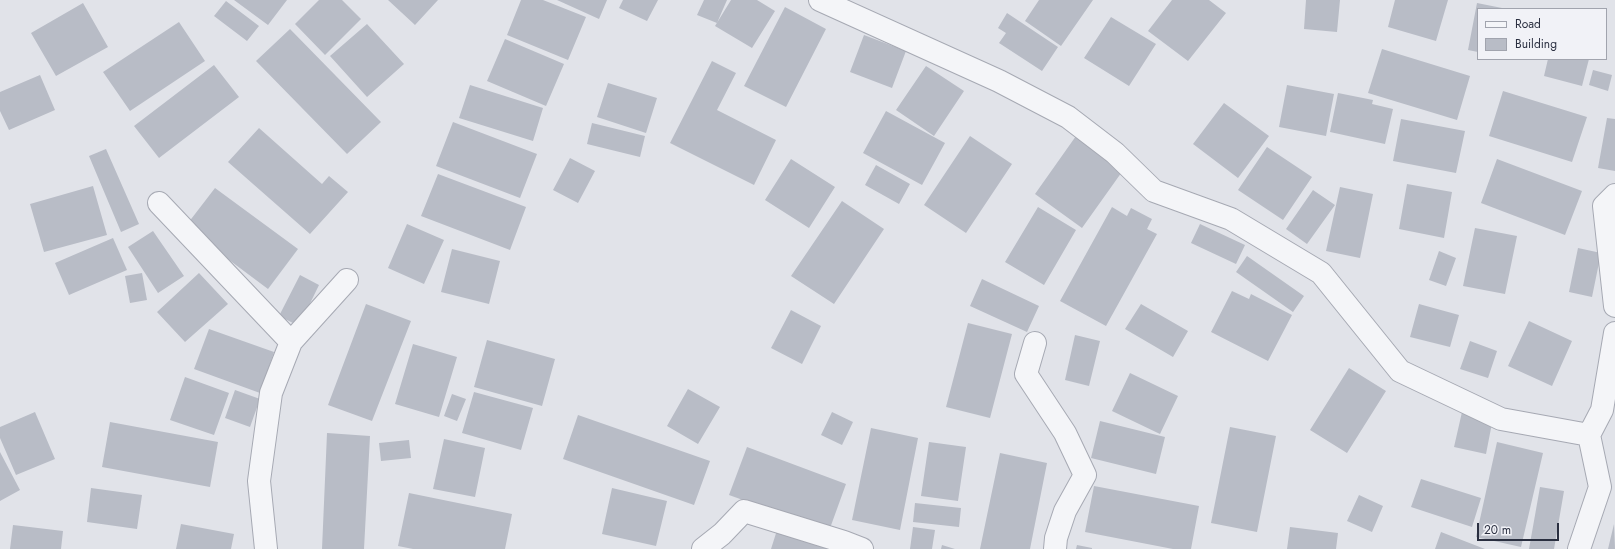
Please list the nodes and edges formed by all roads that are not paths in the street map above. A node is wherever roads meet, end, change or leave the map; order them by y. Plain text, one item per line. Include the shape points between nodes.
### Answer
1 (820, 0) edge
2 (852, 6) edge
3 (1615, 196) edge
4 (158, 203) dead end
5 (347, 280) dead end
6 (1615, 306) edge
7 (1615, 333) edge
8 (292, 342) junction
9 (1035, 343) dead end
10 (1608, 412) edge
11 (1589, 435) junction
12 (266, 549) edge
13 (703, 549) edge
14 (862, 549) edge
15 (1055, 549) edge
16 (1579, 549) edge

1 - 2 street
2 - 11 street via 1068,116 1115,154 1154,191 1231,219 1321,273 1400,371 1501,419
3 - 6 street via 1604,206
4 - 8 street
5 - 8 street
7 - 10 street
8 - 12 street via 271,393 258,481
9 - 15 street via 1026,374 1065,433 1085,475 1065,511
10 - 11 street
11 - 16 street via 1600,487
13 - 14 street via 744,511

